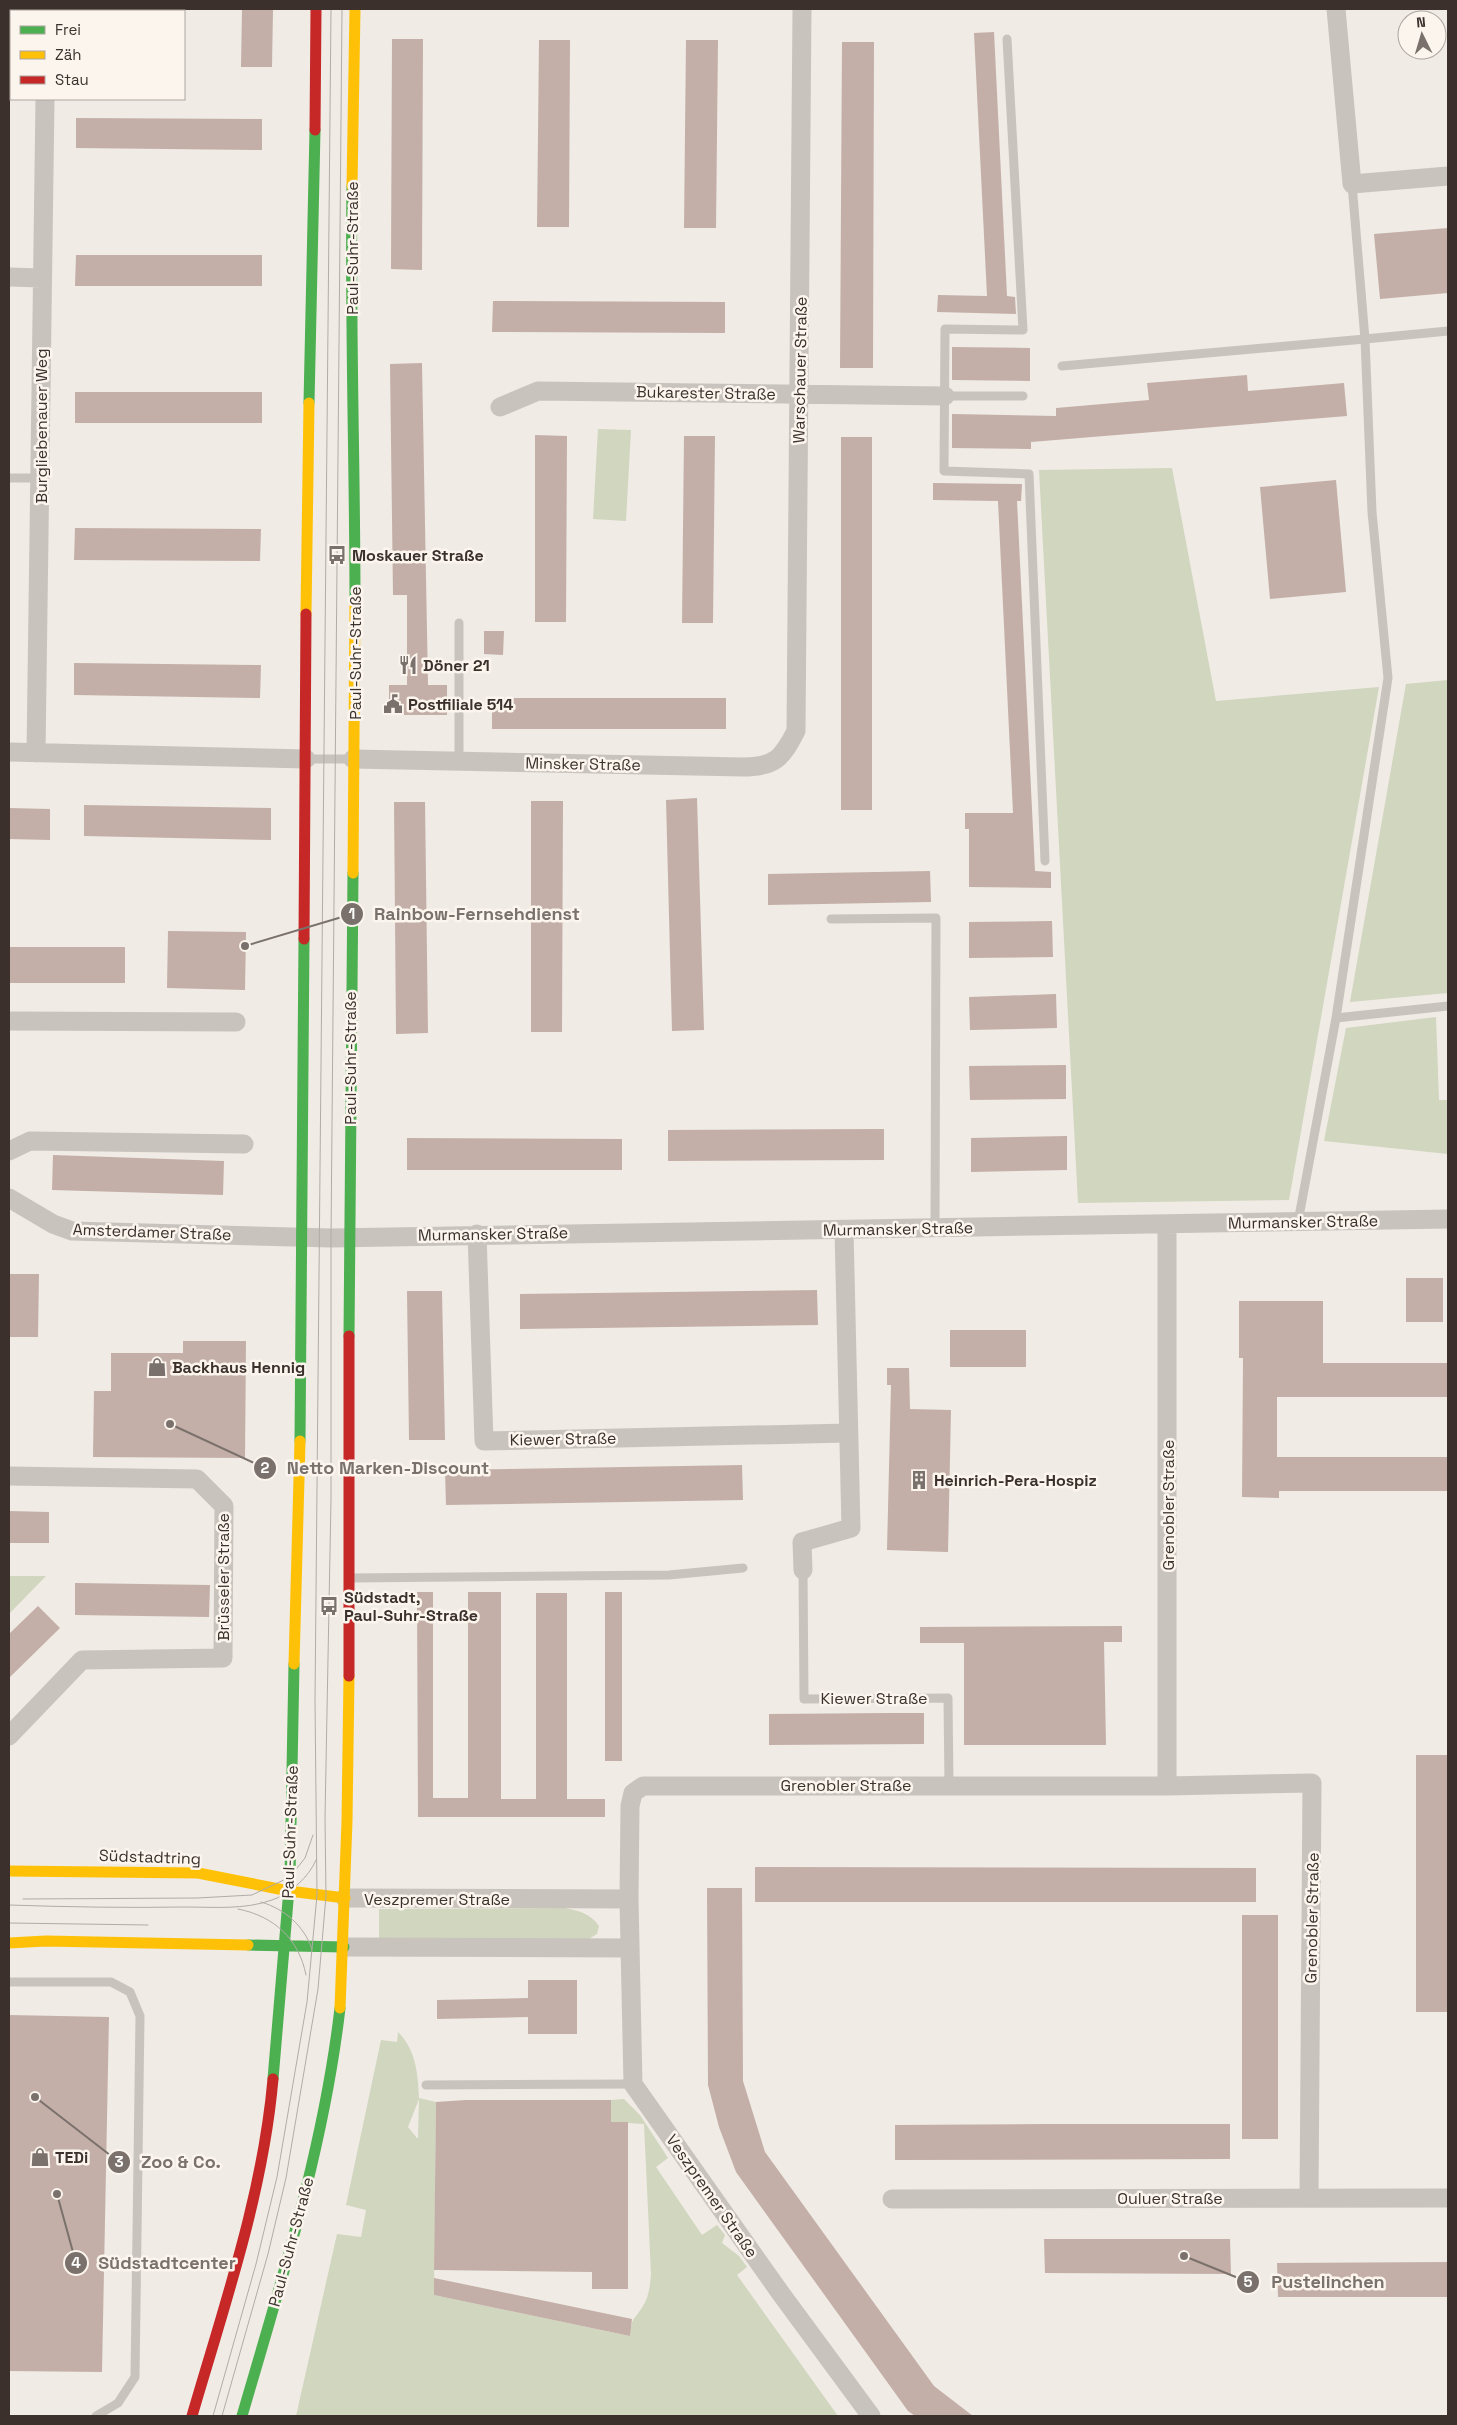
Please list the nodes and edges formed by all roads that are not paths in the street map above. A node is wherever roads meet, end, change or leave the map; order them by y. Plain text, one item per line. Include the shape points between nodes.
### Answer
1 (316, 9) edge
2 (355, 9) edge
3 (802, 9) edge
4 (1336, 9) edge
5 (1006, 38) dead end
6 (45, 100) edge
7 (1448, 176) edge
8 (1352, 184) junction
9 (9, 277) edge
10 (41, 278) junction
11 (1448, 331) edge
12 (1365, 339) junction
13 (1062, 366) dead end
14 (799, 395) junction
15 (945, 396) junction
16 (1023, 396) dead end
17 (500, 407) dead end
18 (9, 478) edge
19 (41, 478) junction
20 (458, 623) dead end
21 (796, 731) joint
22 (9, 752) edge
23 (36, 753) junction
24 (306, 759) junction
25 (353, 759) junction
26 (460, 761) junction
27 (1044, 860) dead end
28 (831, 919) dead end
29 (1448, 1006) edge
30 (1336, 1018) junction
31 (9, 1021) edge
32 (236, 1022) dead end
33 (244, 1144) dead end
34 (9, 1151) edge
35 (9, 1198) edge
36 (1448, 1219) edge
37 (1298, 1222) junction
38 (1166, 1224) junction
39 (935, 1229) junction
40 (844, 1230) junction
41 (478, 1234) junction
42 (302, 1237) junction
43 (348, 1238) junction
44 (848, 1433) junction
45 (9, 1476) edge
46 (743, 1568) dead end
47 (803, 1570) joint
48 (350, 1578) junction
49 (9, 1736) edge
50 (949, 1785) junction
51 (1167, 1786) junction
52 (9, 1871) edge
53 (289, 1891) junction
54 (345, 1898) junction
55 (629, 1899) junction
56 (9, 1943) edge
57 (285, 1947) junction
58 (344, 1947) junction
59 (630, 1948) junction
60 (9, 1982) edge
61 (633, 2084) junction
62 (426, 2085) dead end
63 (1309, 2198) junction
64 (1448, 2198) edge
65 (892, 2199) dead end
66 (96, 2416) edge
67 (192, 2416) edge
68 (242, 2416) edge
69 (871, 2416) edge

1 - 24 street, Paul-Suhr-Straße
2 - 25 street, Paul-Suhr-Straße via 351,283 355,435
3 - 14 street, Warschauer Straße
4 - 8 street
5 - 15 lane via 1023,330 946,329
6 - 10 street, Burgliebenauer Weg
7 - 8 street
8 - 12 lane
9 - 10 street
10 - 19 street, Burgliebenauer Weg
11 - 12 lane
12 - 13 lane
12 - 30 lane via 1372,512 1388,678
14 - 15 street, Bukarester Straße
14 - 17 street, Bukarester Straße via 538,391
14 - 21 street, Warschauer Straße
15 - 16 lane
15 - 27 lane via 944,471 1028,474
18 - 19 lane
19 - 23 street, Burgliebenauer Weg
20 - 26 lane
21 - 26 street, Minsker Straße via 784,754 762,767
22 - 23 street
23 - 24 street
24 - 25 lane
24 - 42 street, Paul-Suhr-Straße
25 - 26 street, Minsker Straße
25 - 43 street, Paul-Suhr-Straße
28 - 39 lane via 936,918
29 - 30 lane
30 - 37 lane
31 - 32 street
33 - 34 street via 30,1141
35 - 42 street, Amsterdamer Straße via 53,1224 72,1231
36 - 37 street, Murmansker Straße
37 - 38 street, Murmansker Straße
38 - 39 street, Murmansker Straße
38 - 51 street, Grenobler Straße
39 - 40 street, Murmansker Straße
40 - 41 street, Murmansker Straße
40 - 44 street, Kiewer Straße
41 - 43 street, Murmansker Straße
41 - 44 street, Kiewer Straße via 484,1441
42 - 43 street
42 - 53 street, Paul-Suhr-Straße
43 - 48 street, Paul-Suhr-Straße
44 - 47 street, Kiewer Straße via 851,1528 802,1542
45 - 49 street, Brüsseler Straße via 198,1479 224,1506 223,1658 82,1660
46 - 48 lane via 669,1575
47 - 50 lane, Kiewer Straße via 804,1698 948,1698
48 - 54 street, Paul-Suhr-Straße
50 - 51 street, Grenobler Straße
50 - 55 street, Grenobler Straße via 643,1786 633,1793 630,1806
51 - 63 street, Grenobler Straße via 1312,1783
52 - 53 street, Südstadtring via 198,1873
53 - 54 street, Südstadtring
53 - 57 street, Paul-Suhr-Straße
54 - 55 street, Veszpremer Straße
54 - 58 street, Paul-Suhr-Straße
55 - 59 street
56 - 57 street via 56,1941
57 - 58 street
57 - 67 street, Paul-Suhr-Straße via 271,2099 259,2172
58 - 59 street
58 - 68 street, Paul-Suhr-Straße via 341,2008 320,2133
59 - 61 street
60 - 66 lane via 111,1982 130,1992 140,2016 135,2377 118,2403
61 - 62 lane
61 - 69 street, Veszpremer Straße via 779,2292
63 - 64 street, Ouluer Straße
63 - 65 street, Ouluer Straße

